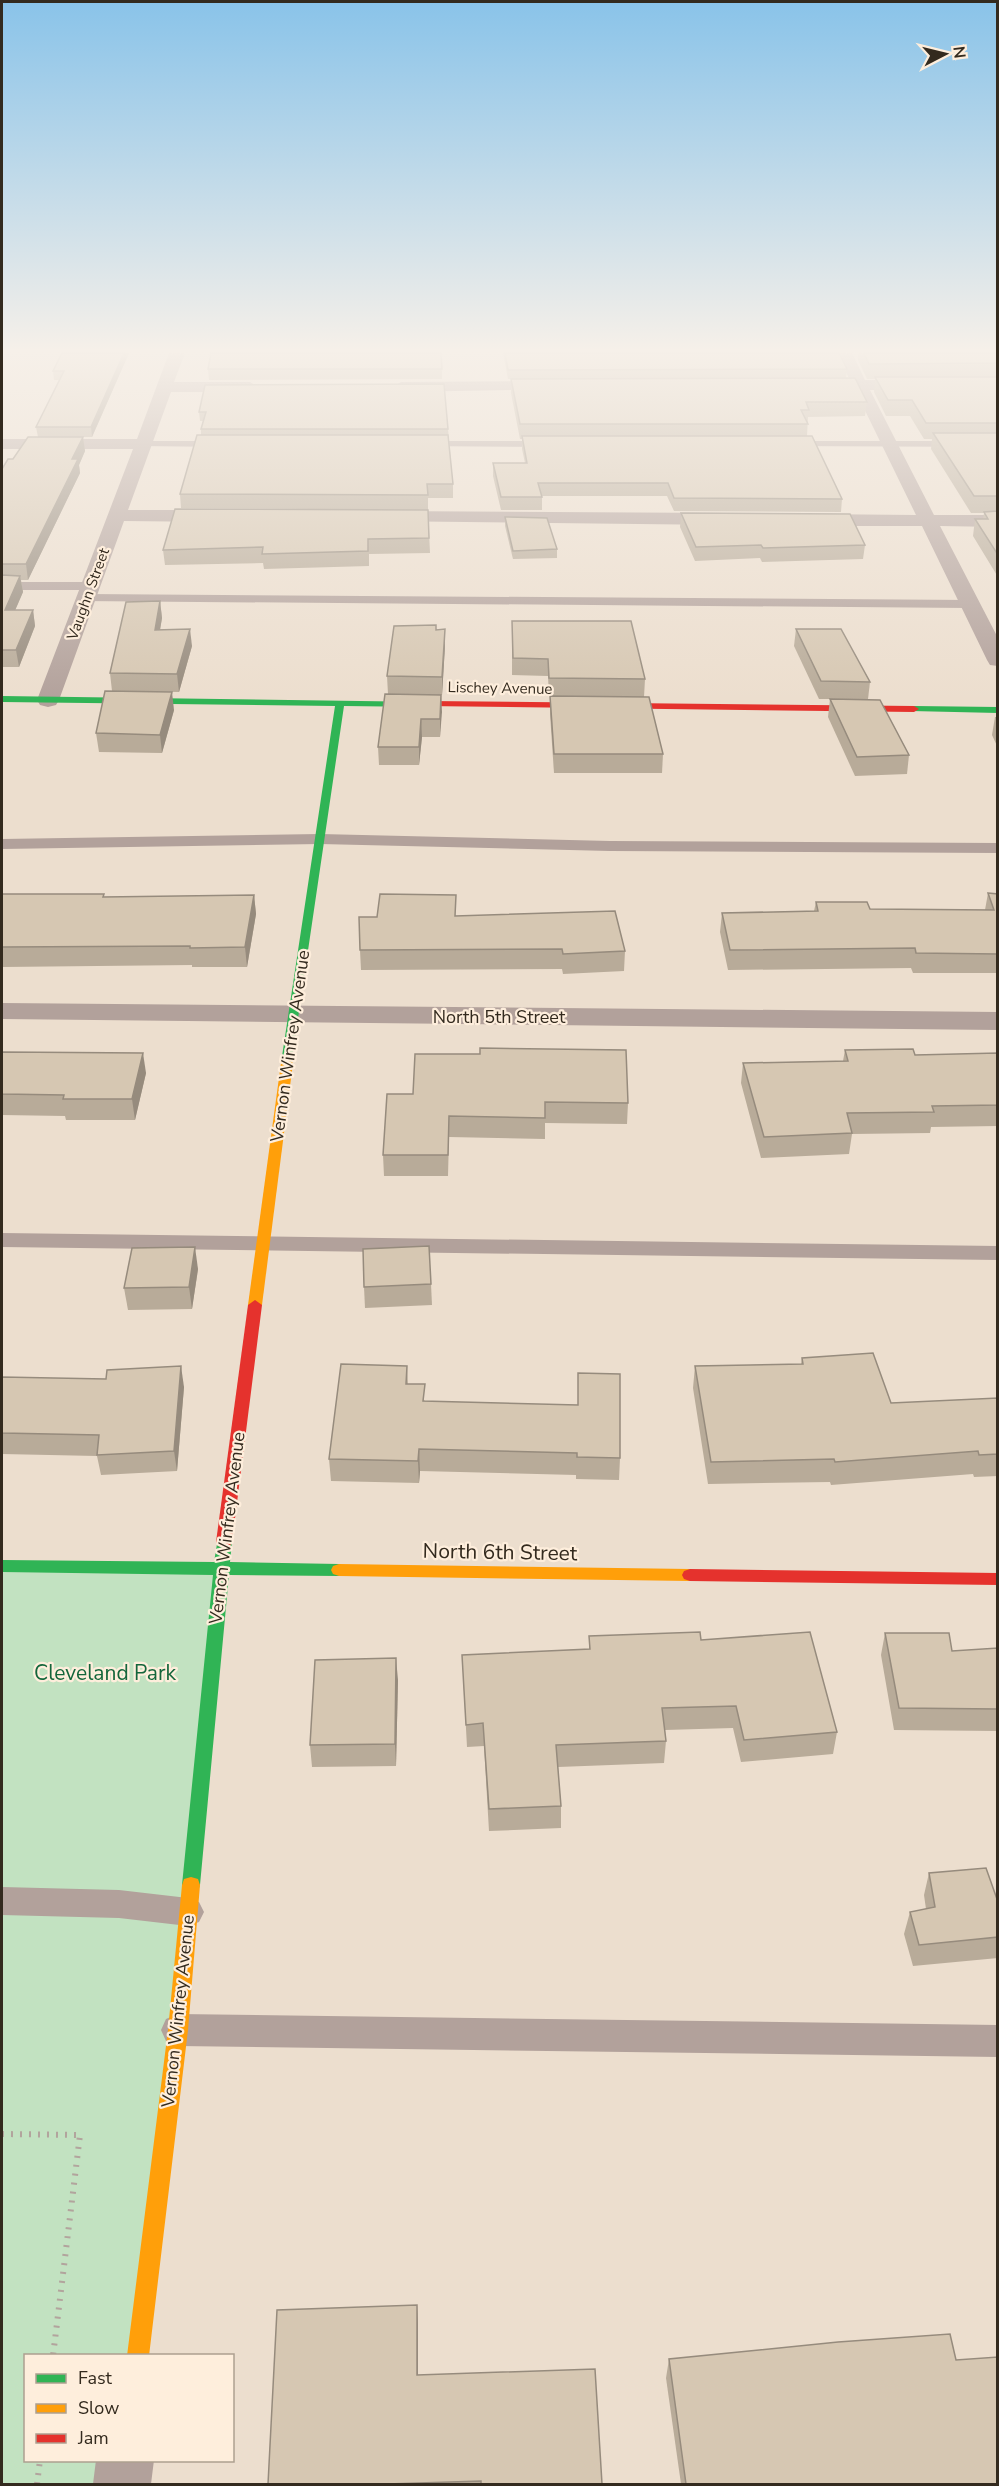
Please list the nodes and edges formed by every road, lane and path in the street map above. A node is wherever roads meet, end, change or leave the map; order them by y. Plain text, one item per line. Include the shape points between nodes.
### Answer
1 (134, 469) edge
2 (902, 469) edge
3 (117, 515) junction
4 (238, 516) edge
5 (370, 517) edge
6 (741, 519) edge
7 (789, 520) edge
8 (928, 521) junction
9 (998, 521) edge
10 (2, 586) edge
11 (89, 592) junction
12 (969, 604) junction
13 (998, 660) edge
14 (2, 699) edge
15 (48, 700) junction
16 (339, 703) junction
17 (998, 710) edge
18 (320, 839) junction
19 (2, 844) edge
20 (998, 848) edge
21 (2, 1011) edge
22 (293, 1015) junction
23 (998, 1021) edge
24 (2, 1240) edge
25 (262, 1245) junction
26 (998, 1253) edge
27 (2, 1566) edge
28 (220, 1569) junction
29 (998, 1579) edge
30 (2, 1900) edge
31 (188, 1912) junction
32 (178, 2030) junction
33 (998, 2041) edge
34 (2, 2134) edge
35 (53, 2354) edge
36 (138, 2354) edge
37 (40, 2462) edge
38 (125, 2462) edge
39 (37, 2484) edge
40 (122, 2484) edge

1 - 3 street, Vaughn Street
2 - 8 street
3 - 4 street
3 - 11 street, Vaughn Street
5 - 6 street
7 - 8 street
8 - 9 street
8 - 12 street
10 - 11 lane
11 - 12 lane
11 - 15 street, Vaughn Street
12 - 13 street
14 - 15 street, Lischey Avenue
15 - 16 street, Lischey Avenue
16 - 17 street, Lischey Avenue
16 - 18 street, Vernon Winfrey Avenue
18 - 19 lane
18 - 20 lane via 610,846
18 - 22 street, Vernon Winfrey Avenue
21 - 22 street, North 5th Street
22 - 23 street, North 5th Street
22 - 25 street, Vernon Winfrey Avenue
24 - 25 lane
25 - 26 lane
25 - 28 street, Vernon Winfrey Avenue
27 - 28 street, North 6th Street
28 - 29 street, North 6th Street
28 - 31 street, Vernon Winfrey Avenue
30 - 31 lane via 119,1904
31 - 32 street, Vernon Winfrey Avenue
32 - 33 lane
32 - 36 street, Vernon Winfrey Avenue
34 - 35 path via 80,2135
37 - 39 path
38 - 40 street

